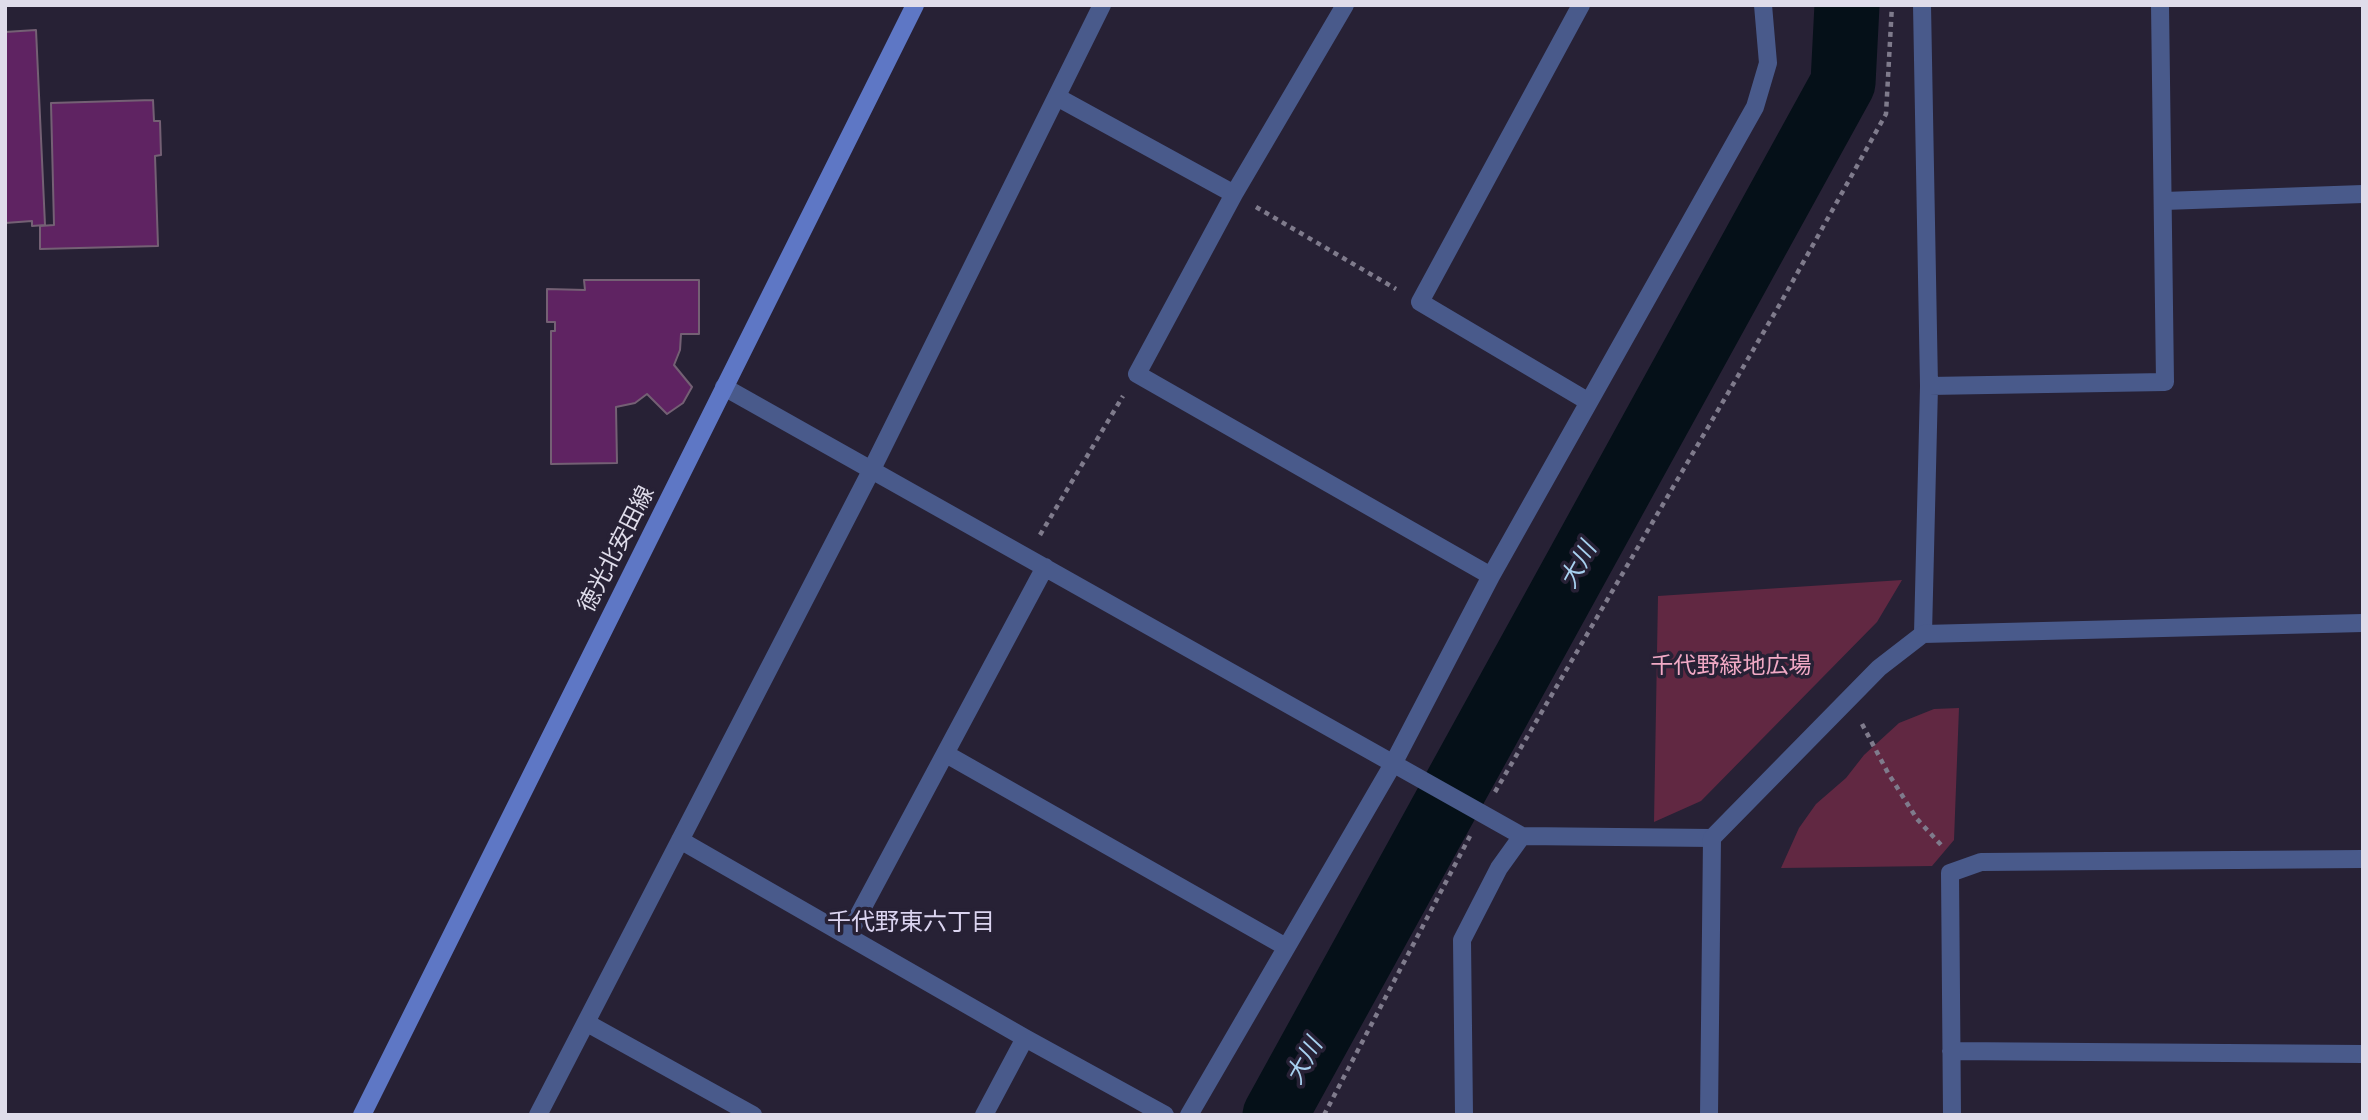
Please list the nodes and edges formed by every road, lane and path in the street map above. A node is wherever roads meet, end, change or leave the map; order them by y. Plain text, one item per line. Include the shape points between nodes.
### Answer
1 (915, 5) edge
2 (1102, 5) edge
3 (1345, 5) edge
4 (1581, 5) edge
5 (1763, 5) edge
6 (1892, 5) edge
7 (1922, 5) edge
8 (2160, 5) edge
9 (1057, 97) junction
10 (1234, 194) junction
11 (2363, 194) edge
12 (2164, 201) junction
13 (1420, 302) junction
14 (1136, 374) junction
15 (1929, 386) junction
16 (724, 387) junction
17 (1589, 402) junction
18 (871, 471) junction
19 (1027, 557) junction
20 (1045, 568) junction
21 (1491, 576) junction
22 (2363, 622) edge
23 (1923, 634) junction
24 (1848, 699) junction
25 (946, 754) junction
26 (1393, 764) junction
27 (1482, 814) junction
28 (1522, 836) junction
29 (1712, 838) junction
30 (680, 840) junction
31 (2363, 859) edge
32 (1962, 869) junction
33 (848, 934) junction
34 (1286, 947) junction
35 (587, 1023) junction
36 (1025, 1038) junction
37 (1951, 1051) junction
38 (2363, 1054) edge
39 (362, 1115) edge
40 (538, 1115) edge
41 (753, 1115) edge
42 (984, 1115) edge
43 (1165, 1115) edge
44 (1189, 1115) edge
45 (1324, 1115) edge
46 (1464, 1115) edge
47 (1709, 1115) edge
48 (1952, 1115) edge

1 - 16 main road, 徳光北安田線
2 - 9 street
3 - 10 street
4 - 13 street
5 - 17 street via 1768,63 1755,107
6 - 27 path via 1886,114
7 - 15 street
8 - 12 street
9 - 10 street
9 - 18 street
10 - 13 path
10 - 14 street
11 - 12 street
12 - 15 street via 2165,382
13 - 17 street
14 - 19 path
14 - 21 street
15 - 23 street
16 - 18 street
16 - 39 main road, 徳光北安田線
17 - 21 street
18 - 19 street
18 - 30 street
19 - 20 street
20 - 25 street
20 - 26 street
21 - 26 street
22 - 23 street
23 - 24 street
24 - 29 street
24 - 32 path via 1917,818
25 - 33 street
25 - 34 street
26 - 27 street
26 - 34 street
27 - 28 street
27 - 45 path
28 - 29 street
28 - 46 street via 1499,867 1462,940
29 - 47 street
30 - 33 street
30 - 35 street
31 - 32 street via 1981,862
32 - 37 street via 1950,873
33 - 36 street
34 - 44 street
35 - 40 street
35 - 41 street
36 - 42 street
36 - 43 street
37 - 38 street
37 - 48 street

